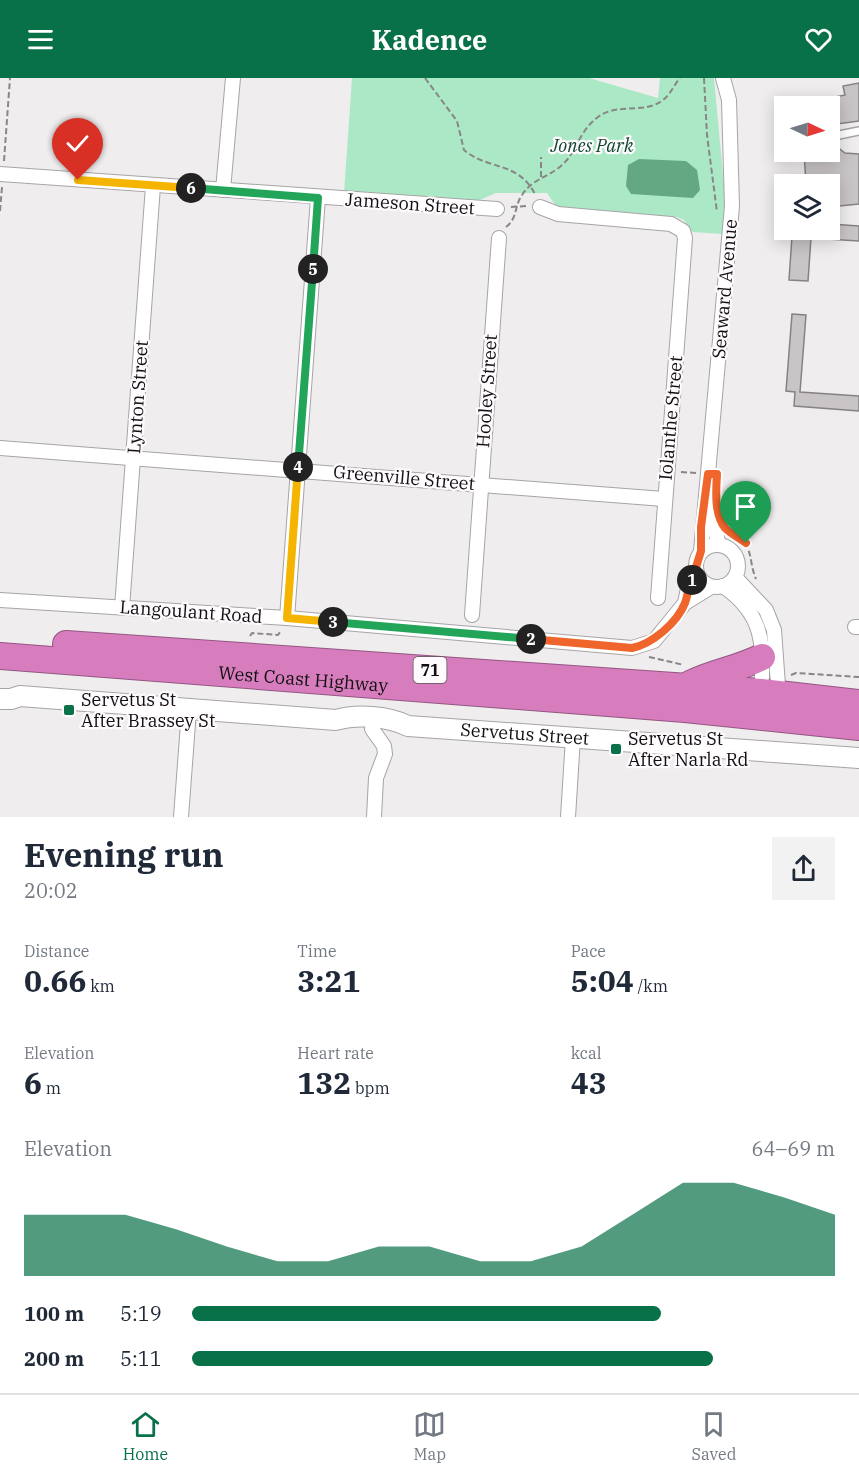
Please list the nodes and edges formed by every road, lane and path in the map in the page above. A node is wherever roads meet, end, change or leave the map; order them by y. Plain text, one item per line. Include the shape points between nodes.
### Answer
1 (10, 78) edge
2 (233, 78) edge
3 (424, 78) edge
4 (680, 78) edge
5 (704, 78) edge
6 (723, 78) edge
7 (859, 131) edge
8 (840, 135) edge
9 (541, 157) dead end
10 (1, 174) edge
11 (541, 177) junction
12 (530, 185) junction
13 (153, 186) junction
14 (223, 190) junction
15 (318, 198) junction
16 (517, 206) junction
17 (540, 207) junction
18 (497, 209) joint
19 (0, 212) edge
20 (717, 216) dead end
21 (500, 234) joint
22 (0, 448) edge
23 (133, 458) junction
24 (298, 470) junction
25 (675, 472) dead end
26 (708, 474) junction
27 (480, 485) junction
28 (664, 499) junction
29 (706, 500) junction
30 (724, 526) dead end
31 (719, 544) junction
32 (701, 551) junction
33 (696, 572) junction
34 (735, 577) junction
35 (757, 581) dead end
36 (717, 587) junction
37 (658, 598) dead end
38 (0, 600) edge
39 (685, 603) junction
40 (122, 608) junction
41 (472, 615) dead end
42 (285, 623) junction
43 (0, 638) edge
44 (247, 641) dead end
45 (0, 656) edge
46 (762, 657) junction
47 (793, 669) dead end
48 (859, 677) edge
49 (684, 687) junction
50 (0, 690) edge
51 (20, 696) junction
52 (0, 699) edge
53 (859, 703) edge
54 (769, 704) junction
55 (189, 710) junction
56 (336, 720) junction
57 (408, 726) junction
58 (859, 727) edge
59 (372, 729) junction
60 (573, 738) junction
61 (858, 759) edge
62 (181, 817) edge
63 (374, 817) edge
64 (568, 817) edge

1 - 10 path
2 - 14 street
3 - 12 path via 457,122 464,150 513,171
4 - 11 path via 668,96 654,106 610,110 598,117 583,131 563,165
5 - 20 path
6 - 26 street, Seaward Avenue via 729,100 732,206
7 - 8 lane
9 - 11 path
10 - 13 street, Jameson Street
10 - 19 path
11 - 12 path
12 - 16 path
12 - 17 path
13 - 14 street, Jameson Street
13 - 23 street, Lynton Street
14 - 15 street, Jameson Street
15 - 18 street, Jameson Street
15 - 24 street
16 - 17 path
16 - 18 path
16 - 21 path via 513,221
17 - 28 street, Iolanthe Street via 558,214 671,224 683,231
21 - 27 street, Hooley Street
22 - 23 street, Greenville Street
23 - 24 street, Greenville Street
23 - 40 street, Lynton Street
24 - 27 street, Greenville Street
24 - 42 street
25 - 26 path
26 - 29 street, Seaward Avenue
27 - 28 street, Greenville Street
27 - 41 street, Hooley Street
28 - 37 street, Iolanthe Street
29 - 31 street, Seaward Avenue
29 - 32 street, Seaward Avenue
30 - 35 path via 746,543
31 - 32 street
31 - 34 street via 736,556
32 - 33 street
33 - 36 street via 705,584
33 - 39 street, Langoulant Road
34 - 36 street
34 - 54 street via 766,610 774,630
36 - 39 street, Langoulant Road
36 - 46 street via 736,595 759,628
38 - 40 street, Langoulant Road
39 - 42 street, Langoulant Road via 654,641 632,648
40 - 42 street, Langoulant Road
42 - 44 path via 278,634 252,633
43 - 49 highway, West Coast Highway / 71
45 - 54 highway, West Coast Highway / 71
46 - 49 highway
46 - 54 street
47 - 48 path via 796,673
49 - 54 highway, West Coast Highway / 71
50 - 51 street, Servetus Street
51 - 52 street, Servetus Street
51 - 55 street, Servetus Street
53 - 54 highway, West Coast Highway / 71
54 - 58 highway, West Coast Highway / 71
55 - 56 street, Servetus Street
55 - 62 street
56 - 57 street, Servetus Street via 349,717 398,721
56 - 59 street, Servetus Street via 349,727
57 - 59 street, Servetus Street via 398,730
57 - 60 street, Servetus Street
59 - 63 street via 384,747
60 - 61 street, Servetus Street
60 - 64 street

